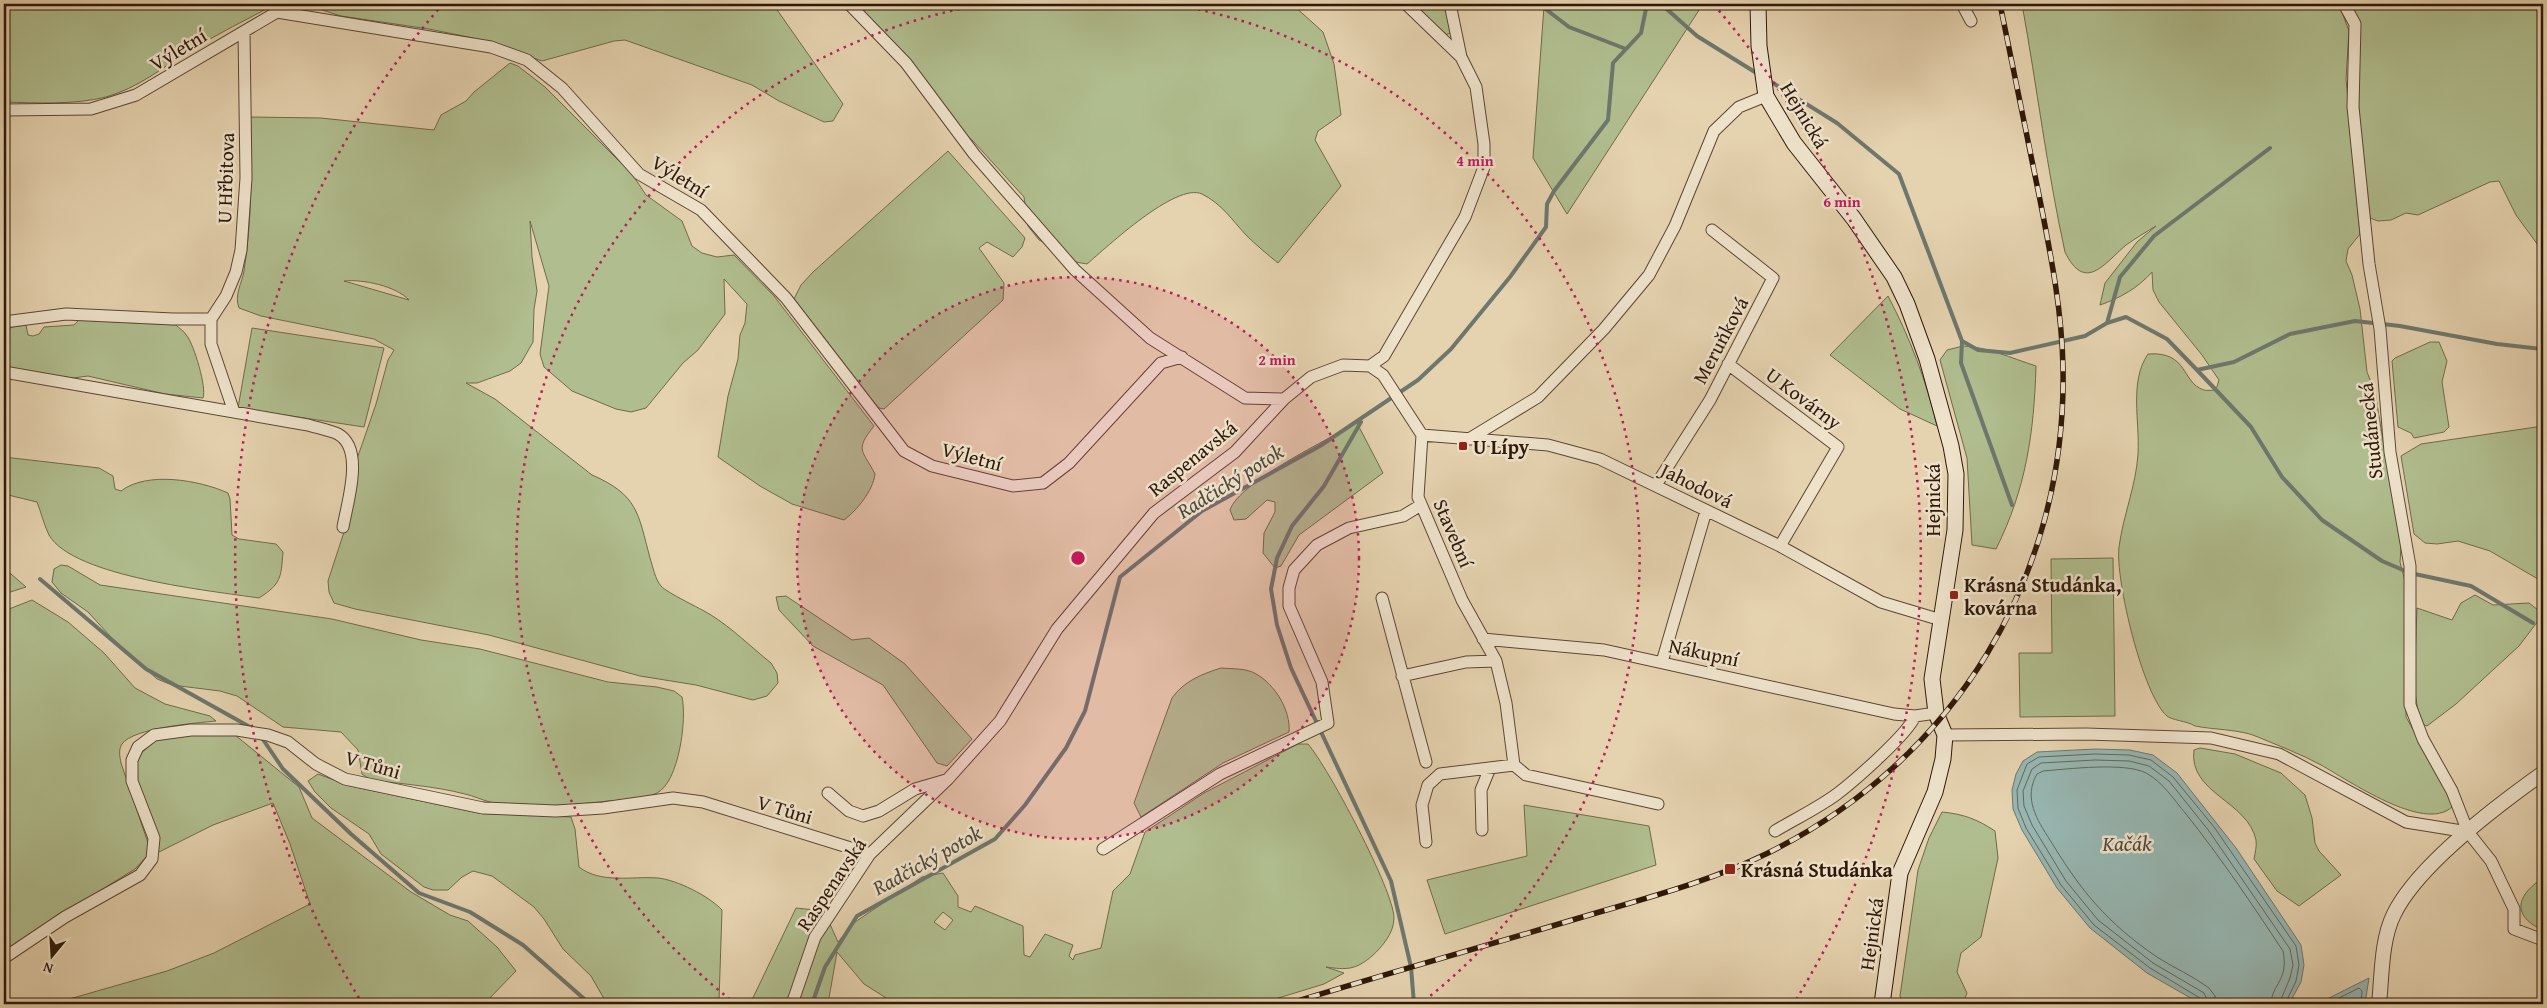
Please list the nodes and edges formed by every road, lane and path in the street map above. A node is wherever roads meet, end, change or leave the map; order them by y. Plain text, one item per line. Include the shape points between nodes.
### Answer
1 (289, 4) edge
2 (849, 4) edge
3 (1406, 4) edge
4 (1450, 4) edge
5 (1758, 4) edge
6 (1962, 4) edge
7 (2344, 4) edge
8 (277, 12) junction
9 (1970, 21) dead end
10 (244, 32) junction
11 (1462, 57) junction
12 (1766, 96) junction
13 (4, 110) edge
14 (1712, 230) dead end
15 (212, 319) junction
16 (4, 322) edge
17 (1182, 357) junction
18 (1728, 364) junction
19 (1370, 366) junction
20 (4, 372) edge
21 (1284, 399) junction
22 (234, 412) junction
23 (1422, 435) junction
24 (1469, 439) junction
25 (1656, 486) junction
26 (1421, 505) junction
27 (1706, 511) junction
28 (343, 527) dead end
29 (1780, 546) junction
30 (1382, 598) dead end
31 (1941, 620) junction
32 (1483, 639) junction
33 (1496, 661) junction
34 (1662, 662) junction
35 (1402, 676) junction
36 (1936, 713) junction
37 (1915, 716) junction
38 (1945, 735) junction
39 (1426, 762) dead end
40 (1514, 765) junction
41 (1490, 768) junction
42 (2543, 774) edge
43 (948, 779) junction
44 (828, 793) dead end
45 (1658, 804) dead end
46 (2472, 829) junction
47 (1482, 830) dead end
48 (1775, 831) dead end
49 (1426, 842) dead end
50 (1103, 849) dead end
51 (870, 854) junction
52 (2543, 940) edge
53 (4, 958) edge
54 (792, 1004) edge
55 (1882, 1004) edge
56 (2379, 1004) edge

1 - 8 street
2 - 17 street via 906,63 974,154 1075,270 1150,338
3 - 11 street
4 - 11 street
5 - 12 main road, Hejnická
6 - 9 street
7 - 46 street, Studánecká via 2355,24 2353,107 2369,264 2380,329 2390,452 2410,566 2410,705 2423,739
8 - 10 street, Výletní
8 - 17 street, Výletní via 491,48 527,60 562,88 639,174 701,210 786,298 904,451 932,466 1014,486 1043,483 1069,463 1161,363
10 - 13 street, Výletní via 136,95 91,109
10 - 15 street, U Hřbitova via 246,178 241,250 226,296
11 - 19 street via 1476,87 1484,168 1465,217 1384,356
12 - 24 street via 1739,107 1714,131 1675,226 1649,275 1611,321 1538,397
12 - 31 main road, Hejnická via 1794,143 1894,277 1927,359 1956,474 1955,530
14 - 18 street, Meruňková via 1774,278
15 - 16 street via 66,314
15 - 22 street, U Hřbitova via 211,344
17 - 21 street via 1245,398
18 - 25 street, Meruňková via 1710,400
18 - 29 street, U Kovárny via 1838,447
19 - 21 street, Raspenavská via 1343,365 1311,377
19 - 23 street via 1383,375
20 - 22 street
21 - 43 street, Raspenavská via 1235,452 1154,513 1057,628 1000,721
22 - 28 street via 308,425 339,435 351,446 353,468
23 - 24 street, Jahodová
23 - 26 street, Stavební via 1418,497
24 - 25 street, Jahodová via 1548,445 1600,459
25 - 27 street, Jahodová
26 - 32 street, Stavební via 1462,600
26 - 50 street via 1403,516 1349,528 1317,545 1294,570 1289,606 1322,682 1328,723 1220,774
27 - 29 street, Jahodová
27 - 34 street
29 - 31 street, Jahodová via 1881,602
30 - 35 street
31 - 36 main road, Hejnická via 1932,679
32 - 33 street, Stavební
32 - 34 street, Nákupní via 1604,650
33 - 35 street via 1466,662
33 - 40 street, Stavební via 1506,703
34 - 37 street, Nákupní
35 - 39 street
36 - 37 street, Nákupní
36 - 38 main road, Hejnická
37 - 48 street via 1895,742 1837,794
38 - 46 street via 2086,734 2211,738 2279,754 2406,822
38 - 55 main road, Hejnická via 1941,777 1900,873
40 - 41 street
40 - 45 street via 1526,775
41 - 47 street via 1480,790
41 - 49 street via 1440,774 1428,785 1422,806
42 - 46 street
43 - 44 street, Raspenavská via 915,789 879,812 863,816 849,811
43 - 51 street, Raspenavská
46 - 52 street, Studánecká via 2492,861 2514,909 2514,929
46 - 56 street via 2418,877 2393,915 2386,942
51 - 53 street, V Tůni via 702,802 674,798 556,811 483,808 345,779 316,764 288,742 268,735 237,730 192,730 154,735 138,747 132,760 132,781 154,838 152,859 140,875 65,917
51 - 54 street, Raspenavská via 815,937

